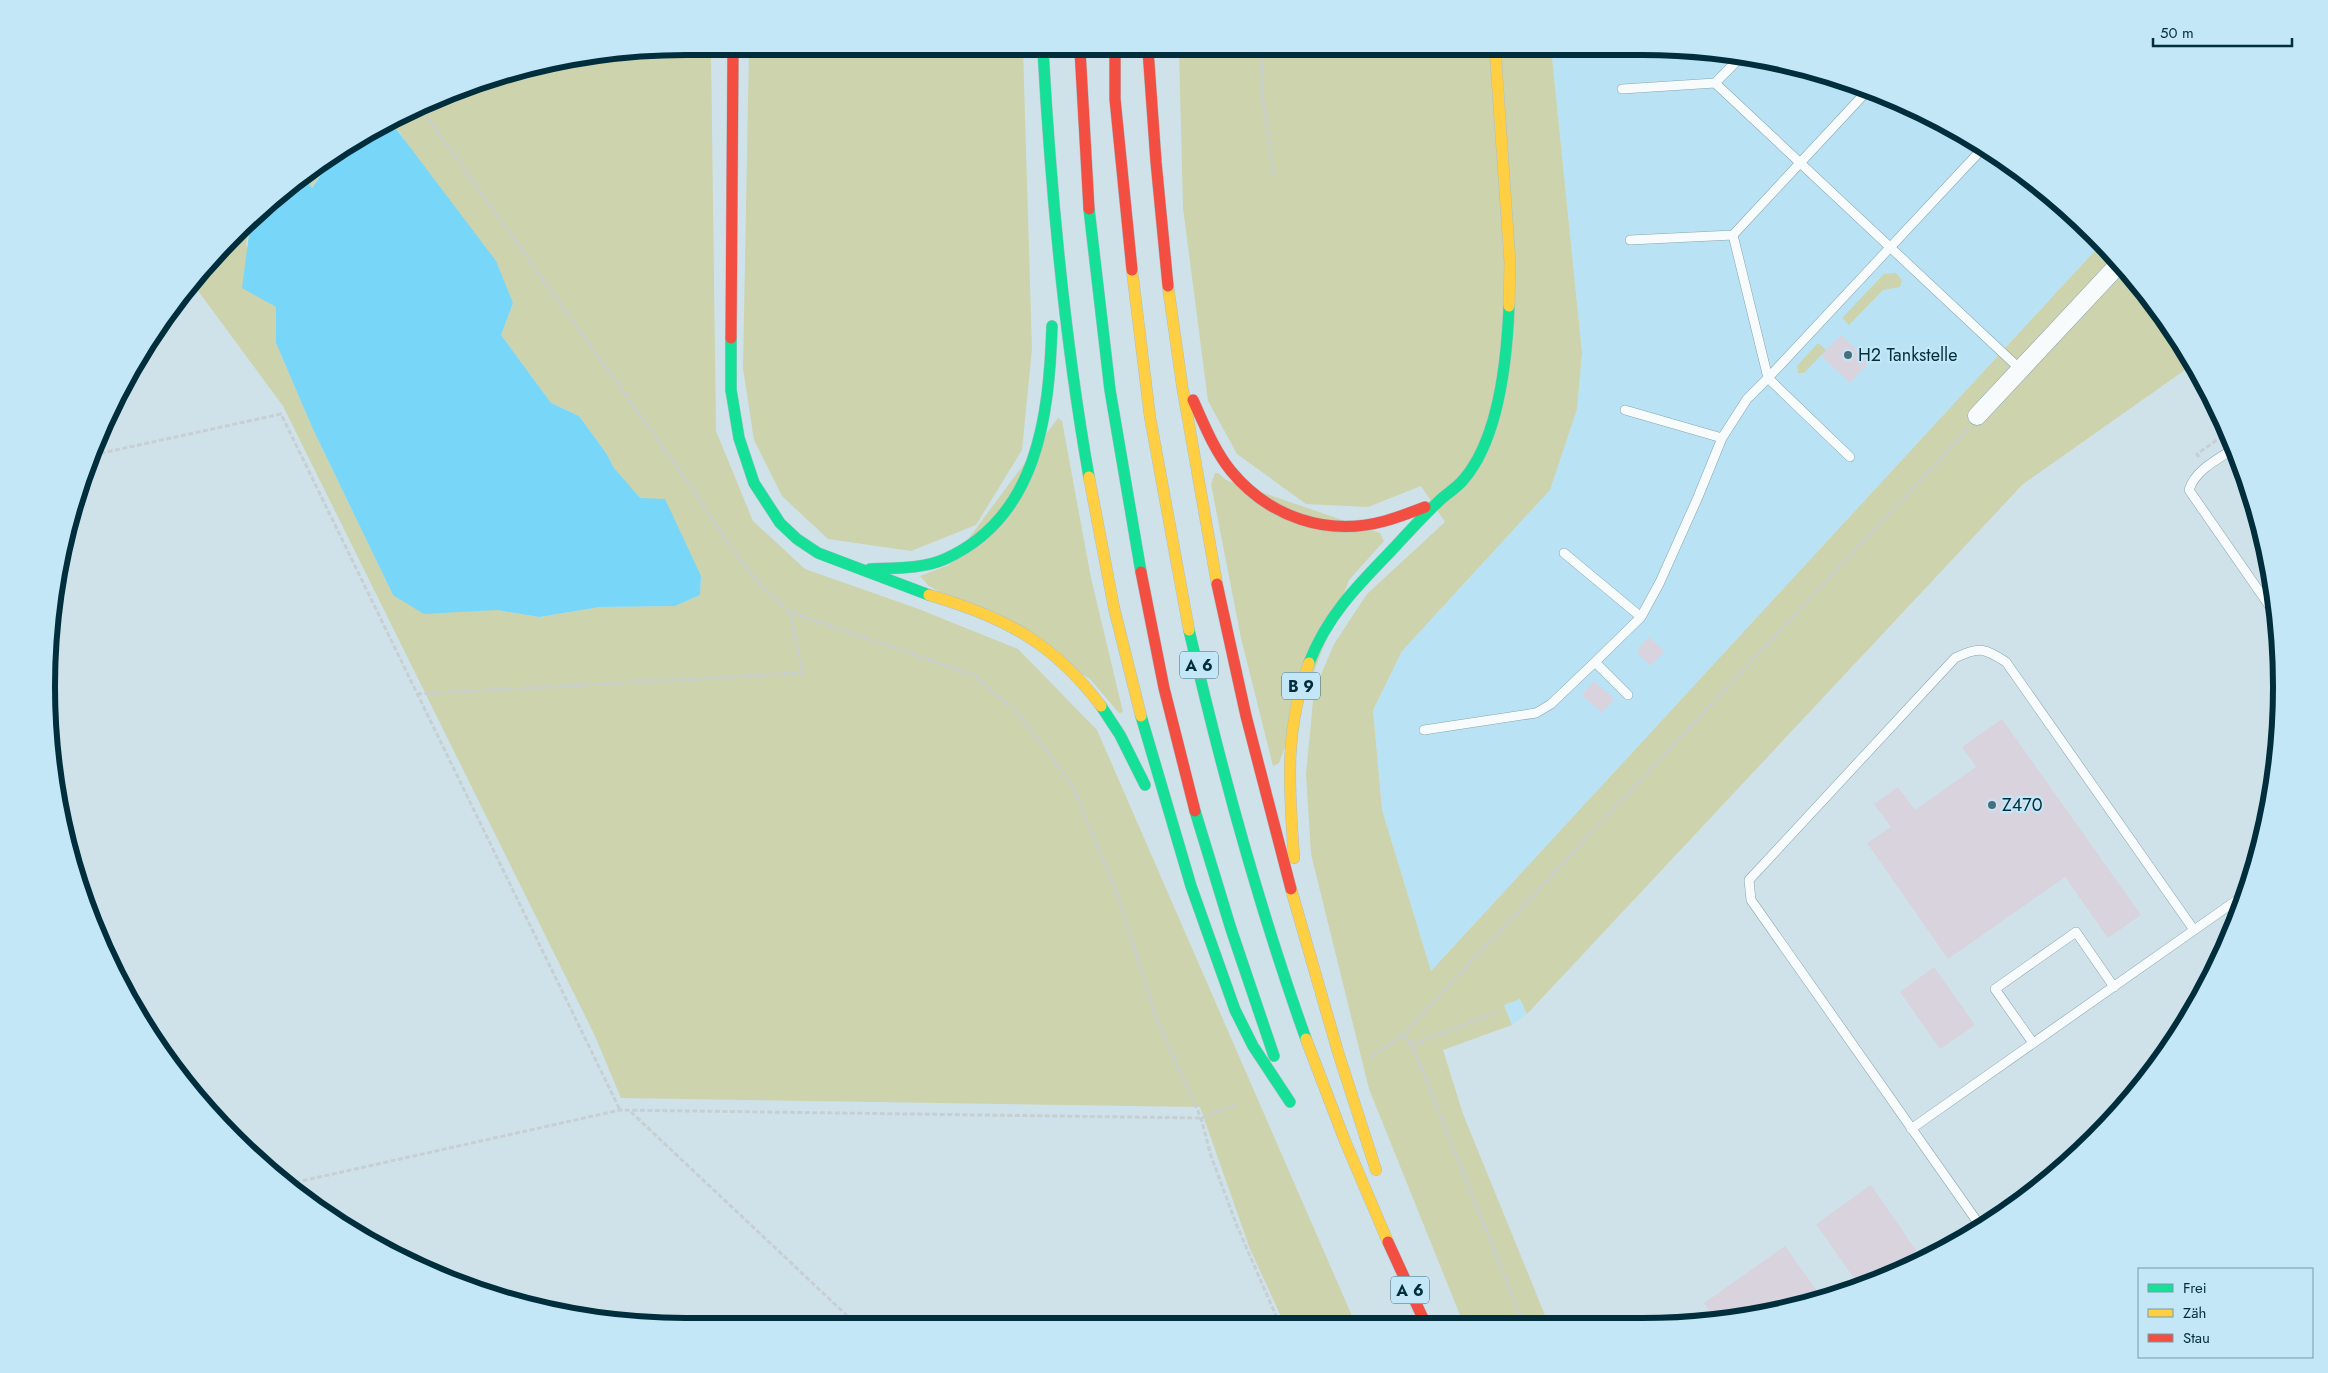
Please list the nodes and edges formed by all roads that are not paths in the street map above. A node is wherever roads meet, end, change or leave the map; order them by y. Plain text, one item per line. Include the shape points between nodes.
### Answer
1 (733, 55) edge
2 (1043, 55) edge
3 (1080, 55) edge
4 (1115, 55) edge
5 (1148, 55) edge
6 (1495, 55) edge
7 (1736, 62) edge
8 (1715, 83) junction
9 (1622, 89) dead end
10 (1863, 96) edge
11 (1979, 153) edge
12 (1800, 163) junction
13 (1733, 235) junction
14 (1630, 240) dead end
15 (1890, 247) junction
16 (1056, 252) junction
17 (2115, 269) edge
18 (1175, 350) junction
19 (2020, 369) junction
20 (1768, 378) junction
21 (1625, 410) dead end
22 (1977, 416) road end
23 (1722, 438) junction
24 (2228, 453) edge
25 (1850, 457) dead end
26 (1438, 502) junction
27 (1564, 552) dead end
28 (862, 570) junction
29 (2268, 604) edge
30 (1641, 617) junction
31 (1595, 662) junction
32 (1628, 695) dead end
33 (1424, 730) dead end
34 (1178, 849) junction
35 (2234, 902) edge
36 (1299, 917) junction
37 (2194, 930) junction
38 (2114, 987) junction
39 (2033, 1043) junction
40 (1911, 1129) junction
41 (1380, 1180) dead end
42 (1387, 1207) dead end
43 (1977, 1221) edge
44 (1393, 1254) junction
45 (1423, 1318) edge

1 - 28 highway via 730,356 734,421 741,450 756,489 773,515 819,553
2 - 16 highway
3 - 34 highway, A 6 via 1082,112 1101,326 1149,619 1170,715 1210,865 1290,1102 1247,1037 1215,958
4 - 44 highway, A 6 via 1115,99 1150,416 1171,539 1216,744 1276,952 1336,1118
5 - 18 highway via 1161,240
6 - 26 highway via 1510,263 1504,374 1493,418 1479,454 1464,479
7 - 8 lane
8 - 9 lane
8 - 12 lane
10 - 12 lane
11 - 15 lane
12 - 13 lane
12 - 15 lane
13 - 14 lane
13 - 20 lane
15 - 19 lane
15 - 20 lane
16 - 28 highway via 1052,370 1038,446 1025,482 1004,514 979,539 944,559 906,567
16 - 34 highway via 1090,493 1110,596
17 - 19 street
18 - 26 highway via 1202,425 1221,460 1246,490 1263,503 1298,520 1354,528 1398,519
18 - 36 highway via 1231,659
19 - 22 street
20 - 23 lane via 1747,399
20 - 25 lane
21 - 23 lane
23 - 30 lane via 1698,498
24 - 29 lane via 2200,473 2189,490
26 - 36 highway, B 9 via 1343,601 1315,648 1299,691 1290,741 1289,789
27 - 30 lane
28 - 34 highway via 988,614 1036,641 1086,686 1112,719
30 - 31 lane
31 - 32 lane
31 - 33 lane via 1551,704 1536,713
35 - 37 lane
36 - 41 highway via 1354,1109
37 - 38 lane
37 - 40 lane via 2006,662 1988,650 1973,649 1955,658 1749,880 1751,900
38 - 39 lane
38 - 39 lane via 2076,932 1995,989
39 - 40 lane
40 - 43 lane
42 - 44 highway
44 - 45 highway, A 6

